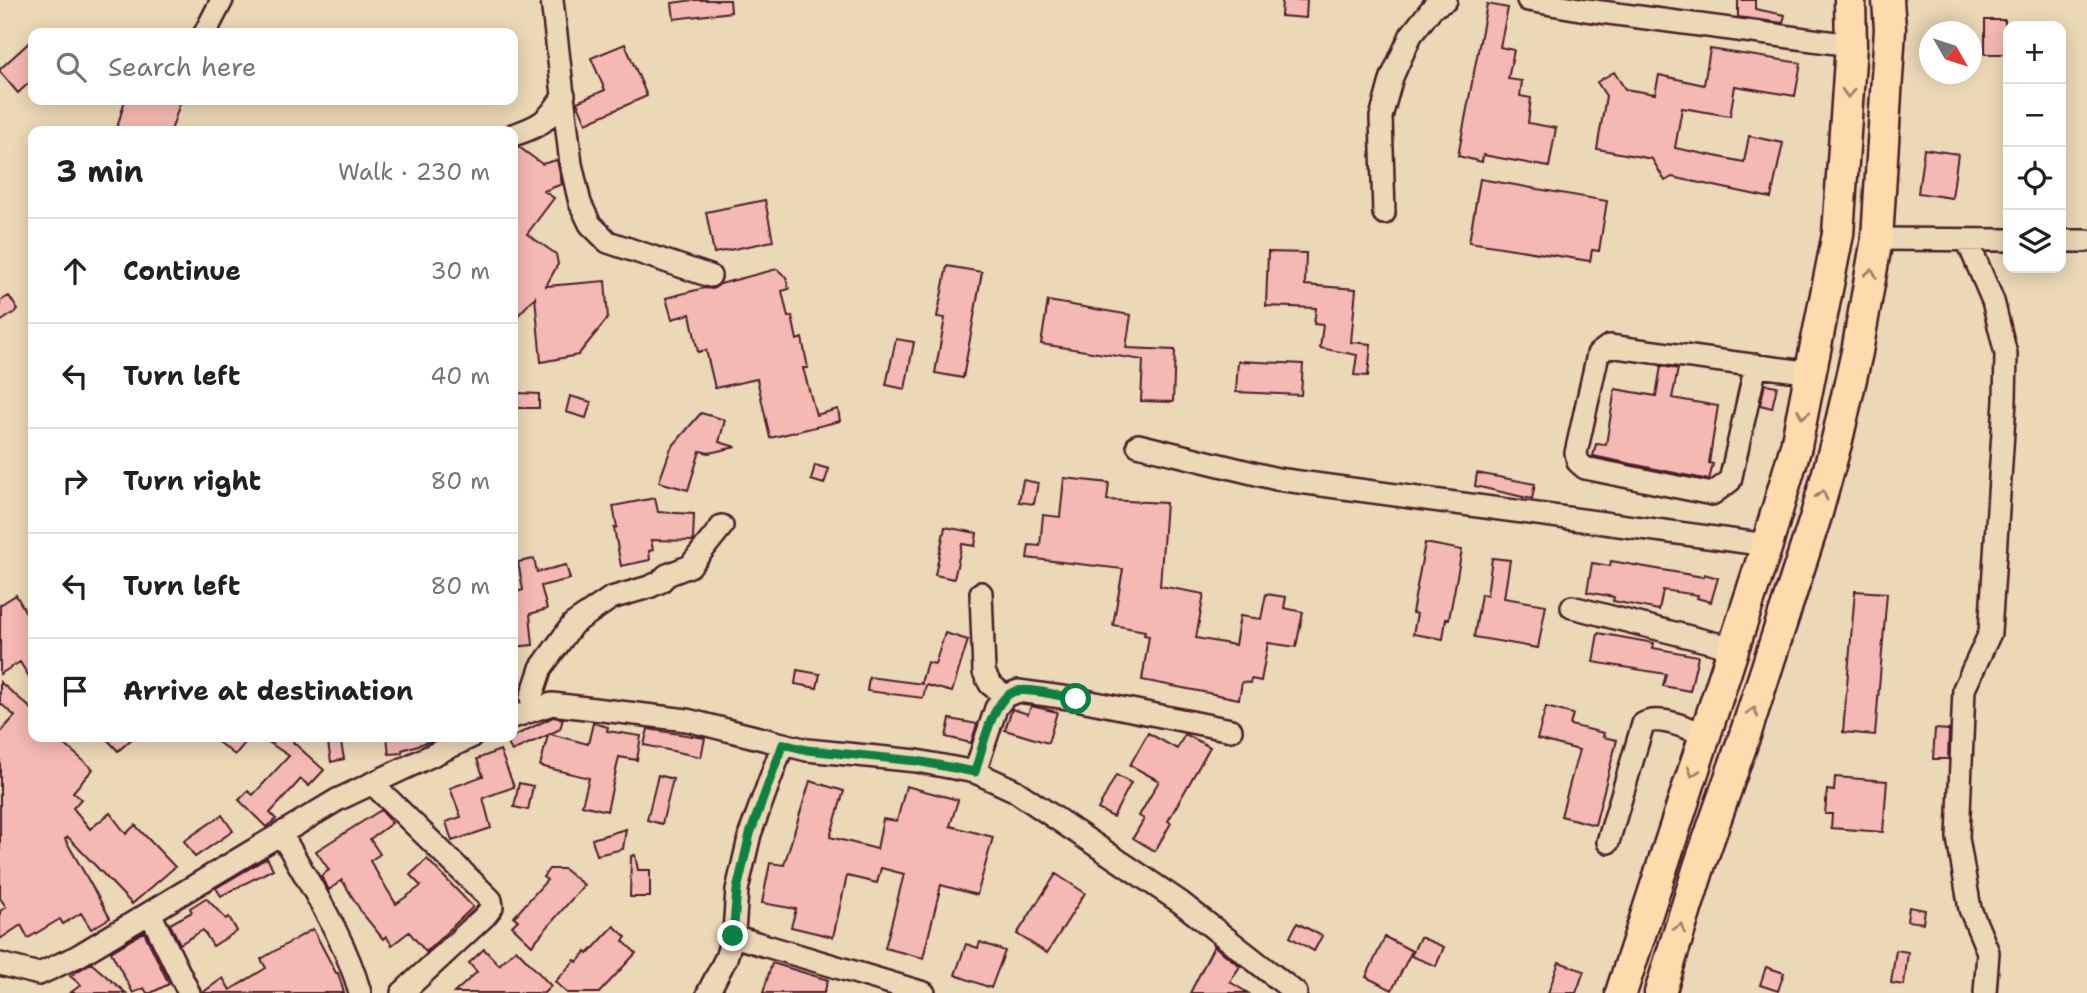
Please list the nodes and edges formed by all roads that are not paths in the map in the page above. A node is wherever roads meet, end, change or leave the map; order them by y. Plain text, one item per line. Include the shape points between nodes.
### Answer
1 (222, 0) edge
2 (552, 0) edge
3 (1446, 0) edge
4 (1528, 0) edge
5 (1850, 0) edge
6 (1888, 0) edge
7 (208, 28) edge
8 (1851, 45) junction
9 (564, 95) junction
10 (518, 133) edge
11 (1384, 214) dead end
12 (1877, 239) junction
13 (1966, 240) junction
14 (2003, 240) edge
15 (2066, 241) edge
16 (2087, 241) edge
17 (710, 276) dead end
18 (1756, 365) junction
19 (1812, 373) junction
20 (1139, 445) dead end
21 (722, 526) dead end
22 (1767, 545) junction
23 (981, 593) dead end
24 (1572, 607) dead end
25 (1733, 648) junction
26 (522, 695) edge
27 (1005, 696) junction
28 (552, 704) junction
29 (518, 715) edge
30 (1231, 730) dead end
31 (1705, 734) junction
32 (460, 742) edge
33 (783, 744) junction
34 (975, 772) junction
35 (372, 783) junction
36 (281, 833) junction
37 (1608, 842) dead end
38 (150, 913) junction
39 (733, 936) junction
40 (0, 964) edge
41 (37, 983) edge
42 (189, 993) edge
43 (360, 993) edge
44 (402, 993) edge
45 (708, 993) edge
46 (924, 993) edge
47 (1296, 993) edge
48 (1621, 993) edge
49 (1660, 993) edge
50 (1985, 993) edge

1 - 7 street
2 - 9 street
3 - 11 street via 1433,6 1411,35 1392,76 1381,117
4 - 8 street
5 - 8 highway
6 - 12 highway
8 -> 19 highway via 1838,234
9 - 10 street via 540,126
9 - 17 street via 571,164 590,223 608,242
12 - 13 street
49 -> 12 highway via 1838,440
13 - 14 street
13 - 50 street via 1993,300 2006,354 1990,633 1964,689 1958,838 1970,909 1988,952
15 - 16 street
18 - 18 street via 1609,346 1598,354 1576,453 1578,462 1585,468 1712,494 1730,481
18 - 19 street
19 -> 22 highway
20 - 22 street via 1277,479
21 - 26 street via 690,566 649,587 611,598 573,624
22 - 25 highway
23 - 27 street via 984,672
24 - 25 street
25 - 31 highway
26 - 28 street
27 - 30 street via 1018,691 1076,699
27 - 34 street via 996,708
28 - 29 street
28 - 33 street via 687,720
31 - 37 street via 1658,720 1643,724
31 -> 48 highway
32 - 35 street
33 - 34 street
33 - 39 street via 750,834 737,890
34 - 47 street via 1014,790 1180,902
35 - 36 street
35 - 44 street via 491,900 485,916
36 - 38 street
36 - 43 street via 338,938
38 - 41 street
38 - 42 street
39 - 45 street
39 - 46 street
40 - 41 street

